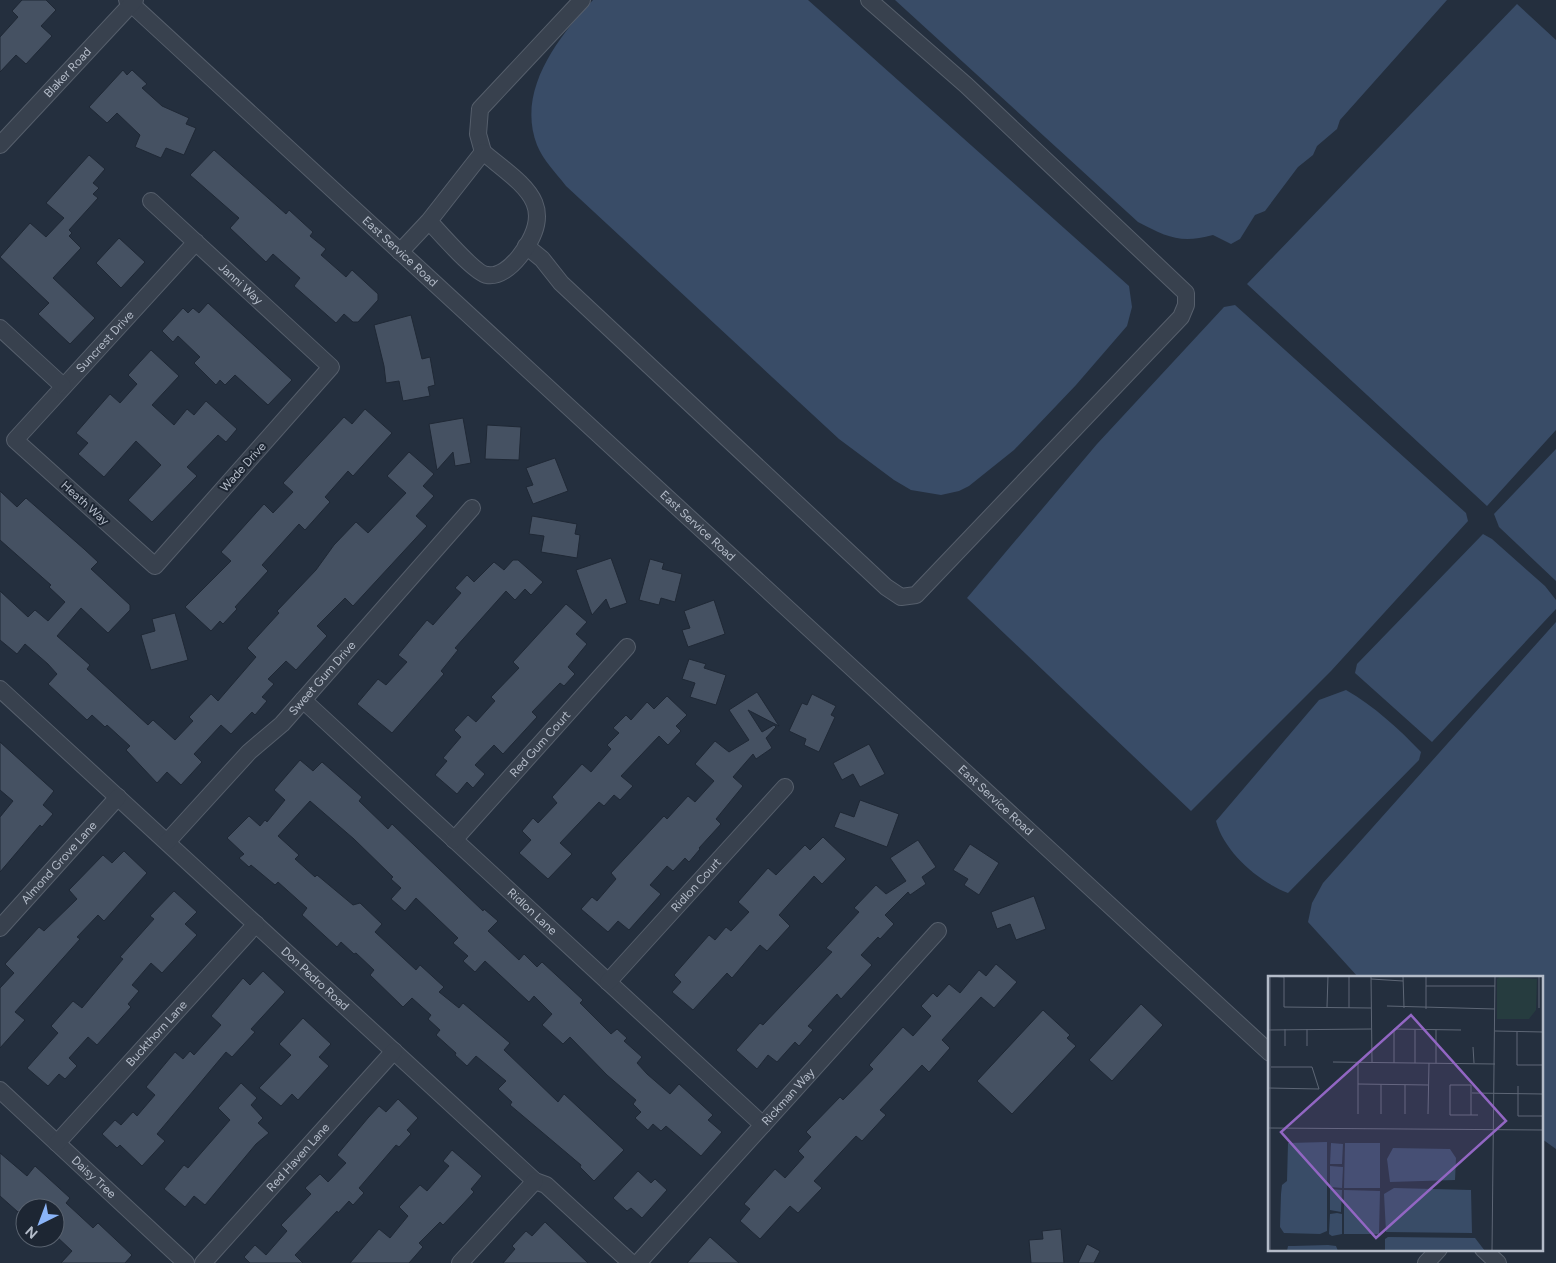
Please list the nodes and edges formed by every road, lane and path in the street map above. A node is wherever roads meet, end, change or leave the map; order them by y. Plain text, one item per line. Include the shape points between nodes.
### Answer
1 (582, 0) edge
2 (869, 0) edge
3 (131, 1) edge
4 (0, 145) edge
5 (483, 152) junction
6 (151, 201) dead end
7 (429, 221) junction
8 (196, 242) junction
9 (526, 246) junction
10 (400, 252) junction
11 (0, 328) edge
12 (331, 367) joint
13 (63, 386) junction
14 (15, 440) joint
15 (472, 508) dead end
16 (155, 566) joint
17 (626, 647) dead end
18 (0, 689) edge
19 (303, 700) junction
20 (785, 787) dead end
21 (118, 797) junction
22 (454, 840) junction
23 (167, 842) junction
24 (256, 924) junction
25 (0, 928) edge
26 (938, 931) dead end
27 (608, 982) junction
28 (394, 1051) junction
29 (1268, 1051) edge
30 (0, 1090) edge
31 (762, 1125) junction
32 (57, 1143) junction
33 (535, 1181) junction
34 (1438, 1250) edge
35 (1484, 1250) edge
36 (186, 1263) edge
37 (203, 1263) edge
38 (460, 1263) edge
39 (631, 1263) edge
40 (638, 1263) edge
41 (1426, 1263) edge
42 (1498, 1263) edge

1 - 5 street via 480,109 478,134
2 - 9 street via 966,85 1186,293 1186,305 1181,316 916,595 901,597 886,587 561,283 542,259
3 - 4 street, Blaker Road
3 - 10 street, East Service Road
5 - 7 street
5 - 9 street via 522,184 533,198 538,213 535,232
6 - 8 street, Janni Way
7 - 9 street via 485,275 500,274
7 - 10 street
8 - 12 street, Janni Way
8 - 13 street, Suncrest Drive
10 - 29 street, East Service Road
11 - 13 street
12 - 16 street, Wade Drive
13 - 14 street, Suncrest Drive
14 - 16 street, Heath Way
15 - 19 street, Sweet Gum Drive
17 - 22 street, Red Gum Court
18 - 21 street, Don Pedro Road
19 - 22 street, Ridlon Lane
19 - 23 street, Sweet Gum Drive via 282,724 249,752
20 - 27 street, Ridlon Court
21 - 23 street, Don Pedro Road
21 - 25 street, Almond Grove Lane
22 - 27 street, Ridlon Lane
23 - 24 street, Don Pedro Road
24 - 28 street, Don Pedro Road
24 - 32 street, Buckthorn Lane
26 - 31 street, Rickman Way
27 - 31 street, Ridlon Lane
28 - 33 street, Don Pedro Road
28 - 37 street, Red Haven Lane
30 - 32 street, Daisy Tree
31 - 40 street, Rickman Way
32 - 36 street, Daisy Tree
33 - 38 street
33 - 39 street, Don Pedro Road via 546,1185
34 - 41 street
35 - 42 street

